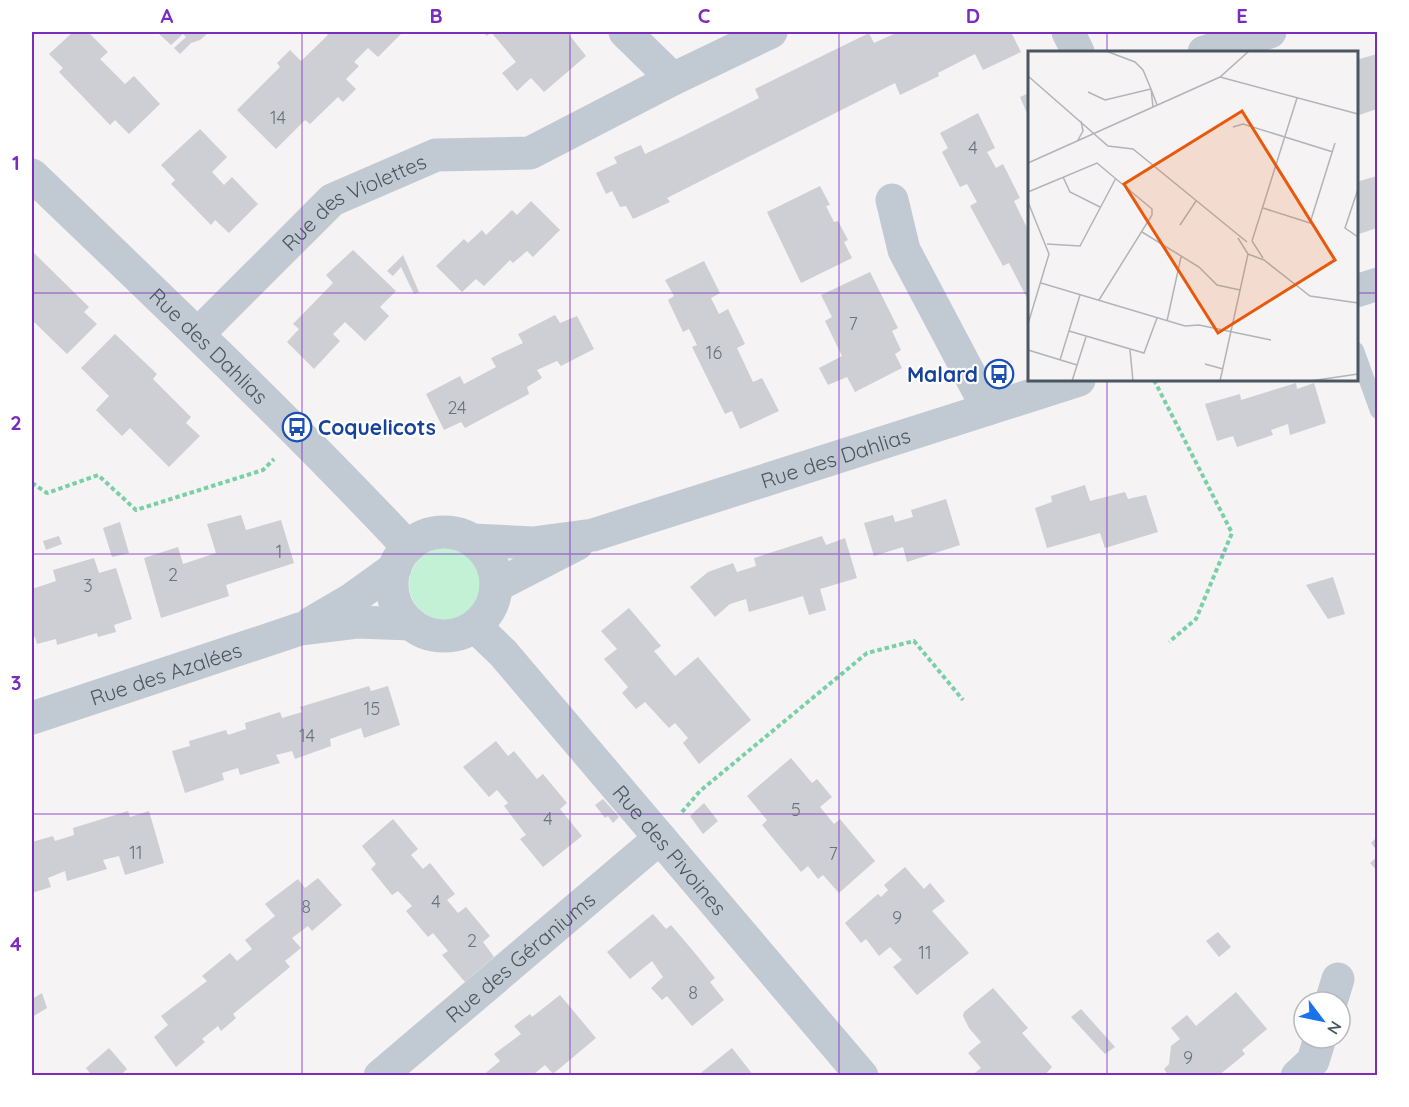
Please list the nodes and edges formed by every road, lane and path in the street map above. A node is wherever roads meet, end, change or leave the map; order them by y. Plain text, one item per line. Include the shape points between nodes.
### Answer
1 (625, 32) edge
2 (771, 32) edge
3 (1068, 32) edge
4 (1270, 32) edge
5 (1078, 51) edge
6 (1207, 51) edge
7 (673, 79) junction
8 (32, 175) edge
9 (892, 200) dead end
10 (1377, 284) edge
11 (1358, 290) edge
12 (198, 334) junction
13 (1358, 356) edge
14 (1075, 381) edge
15 (1155, 381) edge
16 (988, 409) junction
17 (1377, 411) edge
18 (299, 435) junction
19 (32, 483) edge
20 (593, 536) junction
21 (472, 540) junction
22 (401, 558) junction
23 (496, 586) junction
24 (411, 624) junction
25 (475, 626) junction
26 (300, 629) junction
27 (1168, 642) dead end
28 (963, 700) dead end
29 (32, 718) edge
30 (660, 838) junction
31 (1317, 1050) edge
32 (380, 1076) edge
33 (862, 1076) edge
34 (1297, 1076) edge

1 - 7 street
2 - 7 street, Rue des Violettes
3 - 5 street
4 - 6 street
7 - 12 street, Rue des Violettes via 530,153 436,155 332,200
8 - 12 street, Rue des Dahlias
9 - 16 street via 904,249
10 - 11 street
12 - 18 street, Rue des Dahlias
13 - 17 lane
14 - 16 street, Rue des Dahlias
15 - 27 path via 1232,534 1196,619
16 - 20 street, Rue des Dahlias
18 - 19 path via 263,470 136,510 98,475 47,493
18 - 22 street, Rue des Dahlias
20 - 21 street, Rue des Dahlias via 533,543
20 - 23 street, Rue des Dahlias
21 - 22 street via 457,533 424,536
21 - 23 street via 488,555
22 - 24 street via 392,584 400,611
22 - 26 street, Rue des Azalées via 352,599
23 - 25 street via 486,616
24 - 25 street via 443,636
24 - 26 street, Rue des Azalées via 357,622
25 - 30 street, Rue des Pivoines
26 - 29 street, Rue des Azalées
28 - 30 path via 914,641 867,653 700,791
30 - 32 street, Rue des Géraniums
30 - 33 street, Rue des Pivoines
31 - 34 street via 1314,1061

